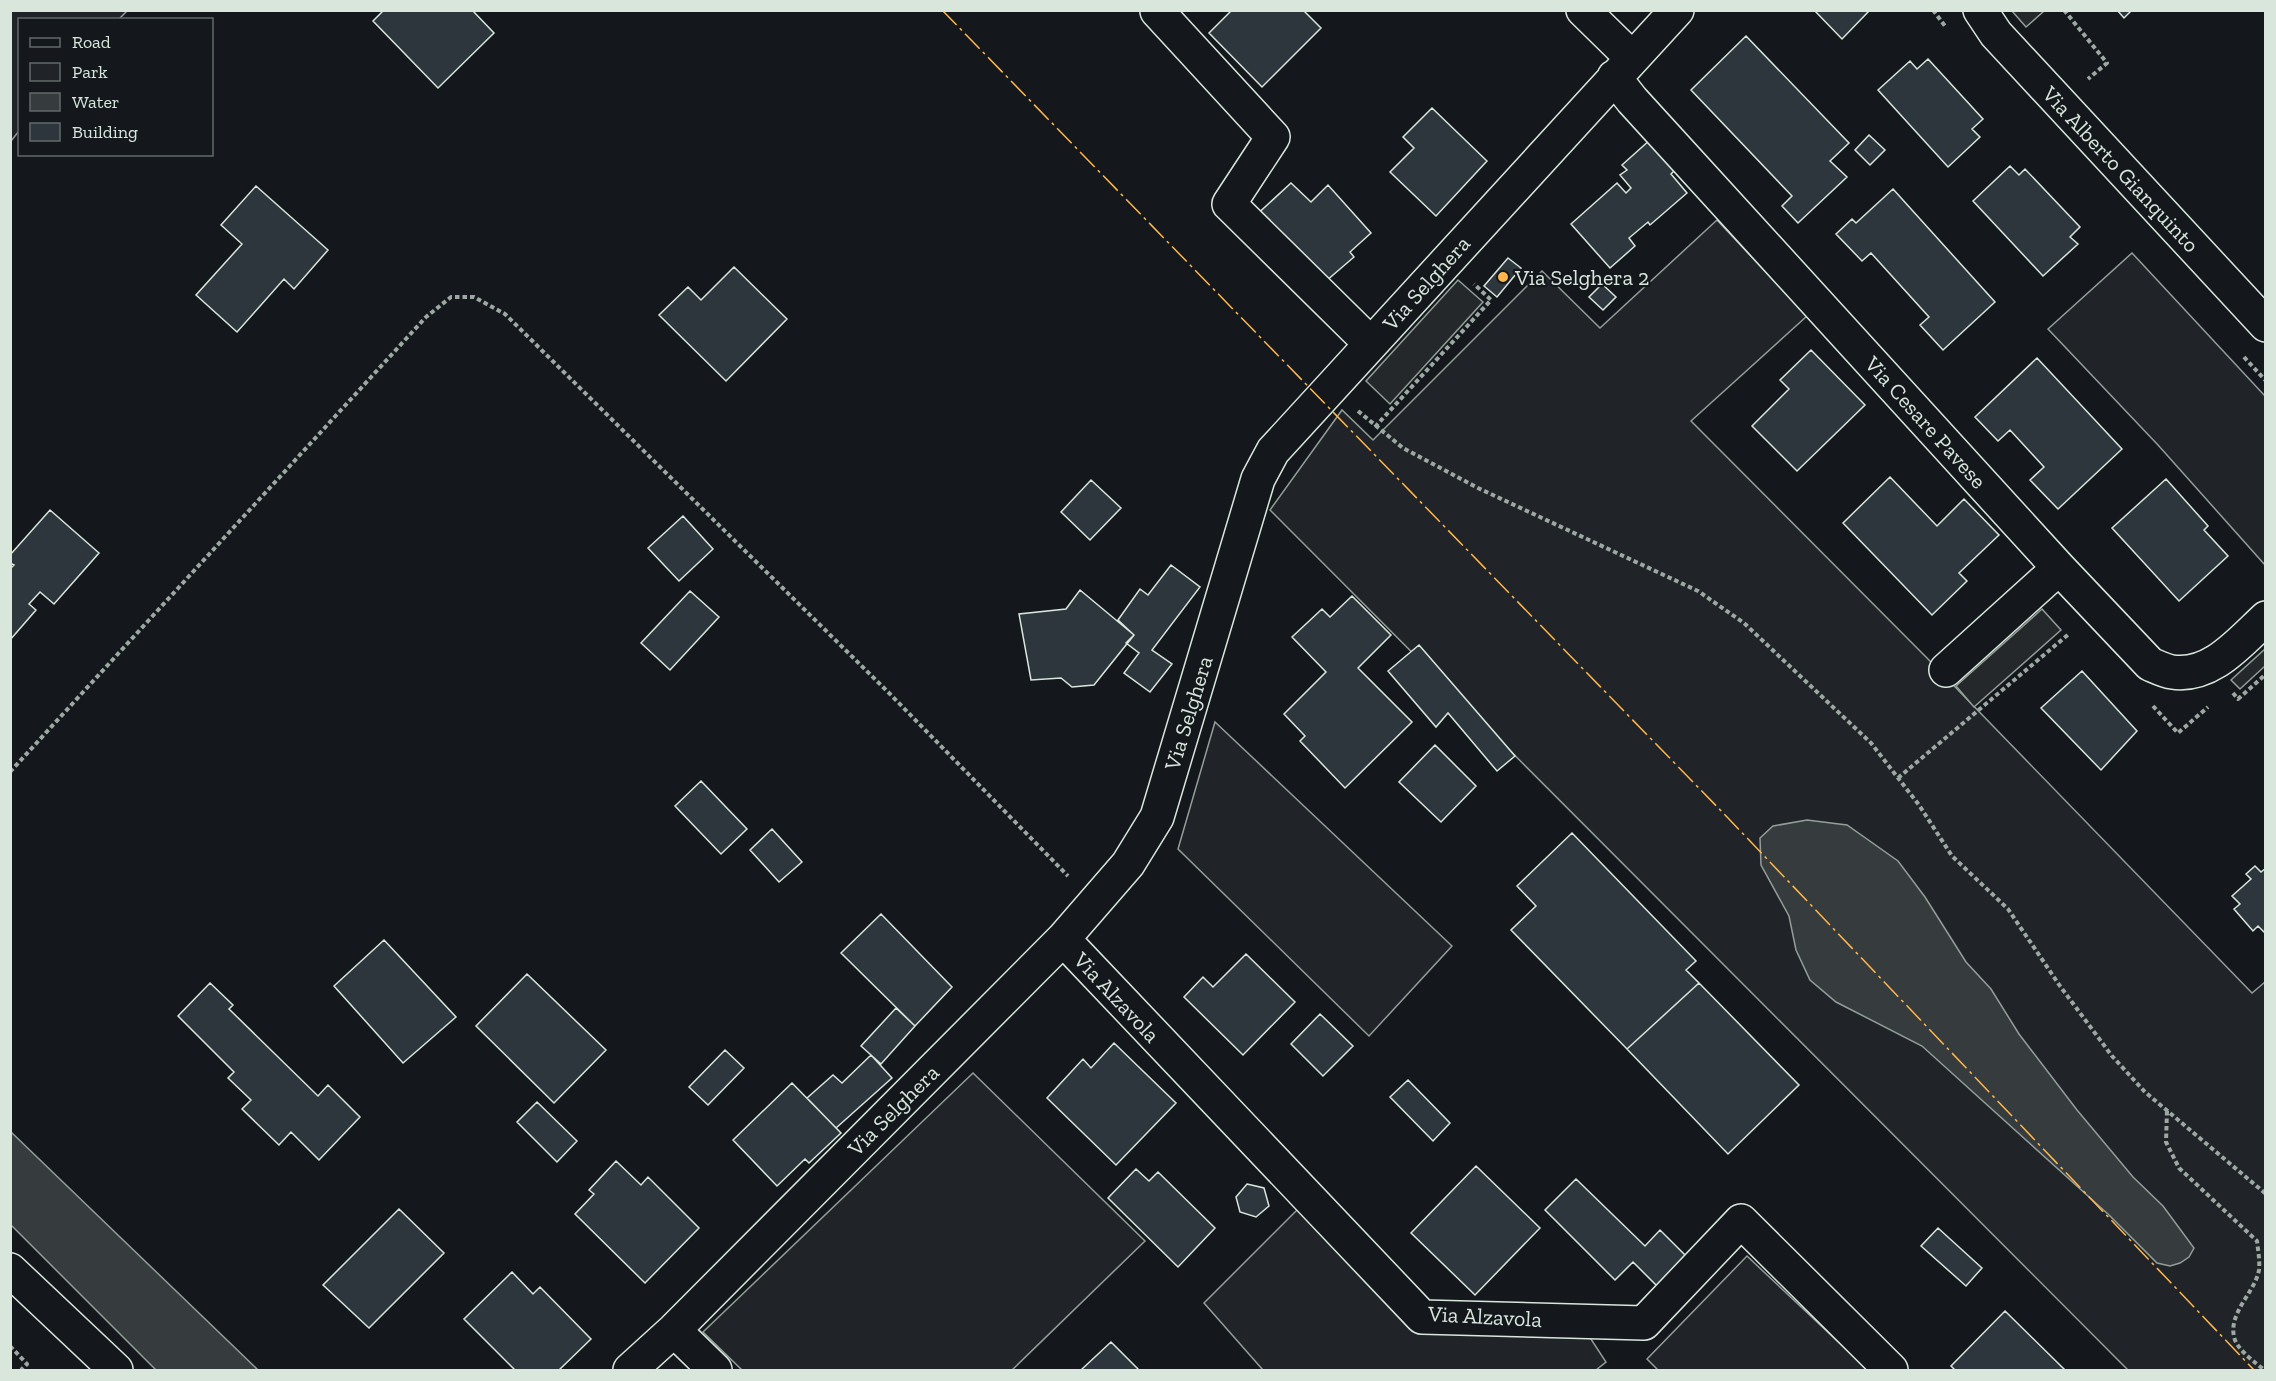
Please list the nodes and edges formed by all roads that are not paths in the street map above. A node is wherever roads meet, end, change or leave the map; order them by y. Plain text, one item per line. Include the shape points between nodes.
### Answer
1 (1582, 10) edge
2 (1677, 10) edge
3 (1980, 10) edge
4 (1157, 11) edge
5 (1623, 67) junction
6 (2265, 325) edge
7 (1371, 344) junction
8 (2059, 568) junction
9 (2265, 618) edge
10 (1946, 670) dead end
11 (1063, 939) junction
12 (10, 1270) edge
13 (674, 1330) junction
14 (116, 1371) edge
15 (630, 1371) edge
16 (715, 1371) edge
17 (1891, 1371) edge

1 - 5 street, Via Cesare Pavese
2 - 5 street, Via Selghera
3 - 6 street, Via Alberto Gianquinto via 1996,34
4 - 7 street via 1273,137 1229,204
5 - 7 street, Via Selghera
5 - 8 street, Via Cesare Pavese via 1632,100
7 - 11 street, Via Selghera via 1274,451 1258,479 1156,817 1128,864
8 - 9 street, Via Cesare Pavese via 2150,664 2172,672 2195,671 2219,661
8 - 10 street
11 - 13 street, Via Selghera
11 - 17 street, Via Alzavola via 1422,1317 1644,1323 1741,1221
12 - 14 street
13 - 15 street, Via Selghera
13 - 16 street

